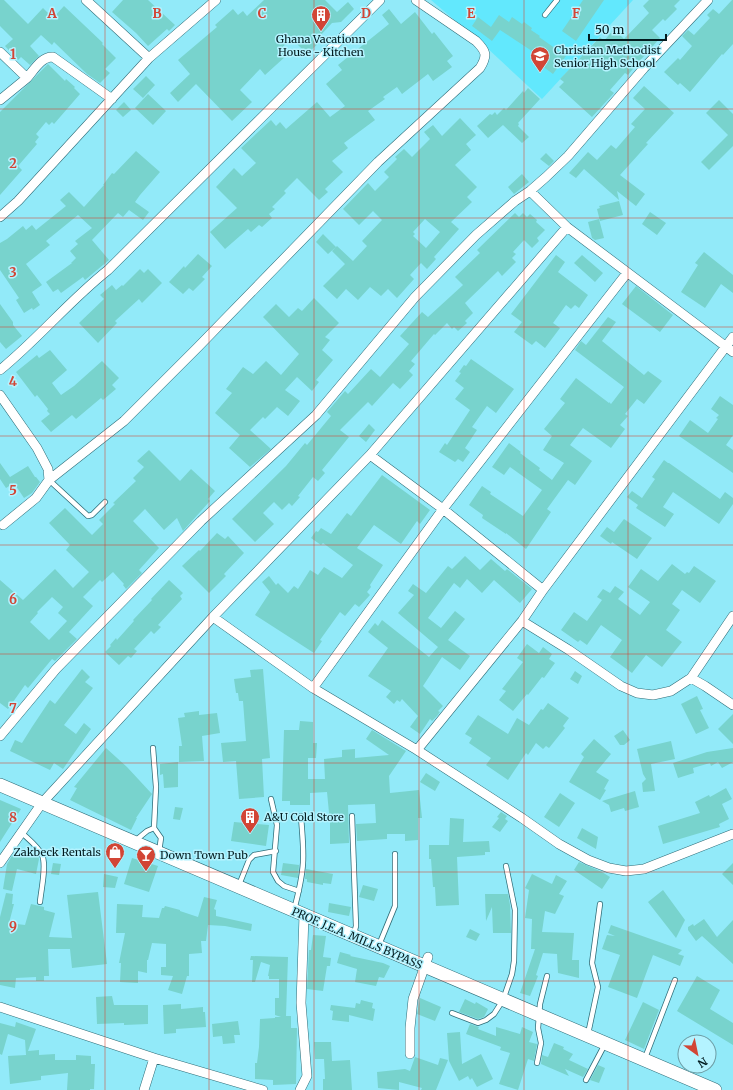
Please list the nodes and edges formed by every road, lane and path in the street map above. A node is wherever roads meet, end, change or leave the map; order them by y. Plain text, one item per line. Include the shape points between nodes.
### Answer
1 (86, 0) edge
2 (216, 0) edge
3 (380, 0) edge
4 (416, 0) edge
5 (557, 0) edge
6 (708, 0) edge
7 (545, 15) dead end
8 (0, 52) edge
9 (149, 58) junction
10 (27, 78) junction
11 (112, 99) junction
12 (0, 100) edge
13 (530, 191) junction
14 (0, 218) edge
15 (567, 227) junction
16 (627, 273) junction
17 (733, 337) edge
18 (729, 349) edge
19 (0, 370) edge
20 (0, 395) edge
21 (370, 455) junction
22 (49, 480) junction
23 (105, 502) dead end
24 (443, 509) junction
25 (3, 525) dead end
26 (543, 590) junction
27 (213, 616) junction
28 (733, 616) edge
29 (522, 621) junction
30 (691, 678) junction
31 (313, 688) junction
32 (733, 705) edge
33 (0, 736) edge
34 (153, 748) dead end
35 (417, 750) junction
36 (0, 785) edge
37 (272, 799) dead end
38 (42, 803) junction
39 (301, 816) dead end
40 (352, 816) dead end
41 (154, 828) junction
42 (21, 832) junction
43 (733, 834) edge
44 (134, 842) junction
45 (276, 851) junction
46 (159, 853) junction
47 (395, 854) dead end
48 (0, 863) edge
49 (506, 866) dead end
50 (238, 887) junction
51 (299, 891) junction
52 (40, 902) dead end
53 (600, 904) dead end
54 (299, 913) junction
55 (353, 936) junction
56 (378, 947) junction
57 (426, 961) junction
58 (548, 976) dead end
59 (675, 980) dead end
60 (503, 1000) junction
61 (0, 1007) edge
62 (452, 1013) dead end
63 (539, 1016) junction
64 (587, 1036) junction
65 (606, 1044) junction
66 (410, 1054) dead end
67 (154, 1058) junction
68 (644, 1060) junction
69 (537, 1063) dead end
70 (586, 1080) dead end
71 (144, 1090) edge
72 (263, 1090) edge
73 (300, 1090) edge
74 (715, 1090) edge

1 - 9 street
2 - 9 street
3 - 19 street via 108,270
4 - 22 street via 481,46 485,56 480,68 378,162 124,421
5 - 7 lane
6 - 13 street via 644,68 568,156
8 - 10 street
9 - 11 street
10 - 11 street via 44,58 53,57
10 - 12 street
11 - 14 street
13 - 15 street
13 - 33 street via 476,235 415,296 316,415 201,521 56,669
15 - 16 street
15 - 21 street
16 - 18 street
16 - 24 street
17 - 18 street
18 - 26 street
20 - 22 street via 37,448 48,470
21 - 24 street
21 - 27 street
22 - 23 lane via 88,516
22 - 25 street via 36,498
24 - 26 street
24 - 31 street
26 - 29 street
27 - 31 street
27 - 38 street
28 - 30 street
29 - 30 street via 620,686 636,693 653,695 671,691
29 - 35 street
30 - 32 street
31 - 35 street
34 - 41 lane via 156,787
35 - 43 street via 559,844 609,868 626,871 644,869
36 - 38 street, PROF. J.E.A. MILLS BYPASS
37 - 45 lane via 277,825
38 - 42 street
38 - 44 street, PROF. J.E.A. MILLS BYPASS
39 - 51 lane via 304,852
40 - 55 lane via 356,926
41 - 44 lane
41 - 46 lane via 161,838
42 - 48 street
42 - 52 lane via 43,856
44 - 46 street, PROF. J.E.A. MILLS BYPASS
45 - 50 lane via 254,855 249,860
45 - 51 lane via 273,872 275,877 284,886
46 - 50 street, PROF. J.E.A. MILLS BYPASS
47 - 56 lane via 395,906
49 - 60 lane via 515,910 514,961
50 - 54 street, PROF. J.E.A. MILLS BYPASS
51 - 54 lane
53 - 64 lane via 592,963 598,987
54 - 55 street, PROF. J.E.A. MILLS BYPASS
54 - 73 street via 301,1003 307,1076
55 - 56 street, PROF. J.E.A. MILLS BYPASS
56 - 57 street, PROF. J.E.A. MILLS BYPASS
57 - 60 street, PROF. J.E.A. MILLS BYPASS
57 - 66 street via 413,999
58 - 63 lane
59 - 68 lane
60 - 62 lane via 494,1014 482,1022 478,1023
60 - 63 street, PROF. J.E.A. MILLS BYPASS
61 - 67 street
63 - 64 street, PROF. J.E.A. MILLS BYPASS
63 - 69 lane via 541,1044
64 - 65 street, PROF. J.E.A. MILLS BYPASS
65 - 68 street, PROF. J.E.A. MILLS BYPASS
65 - 70 lane
67 - 71 street
67 - 72 street
68 - 74 street, PROF. J.E.A. MILLS BYPASS

